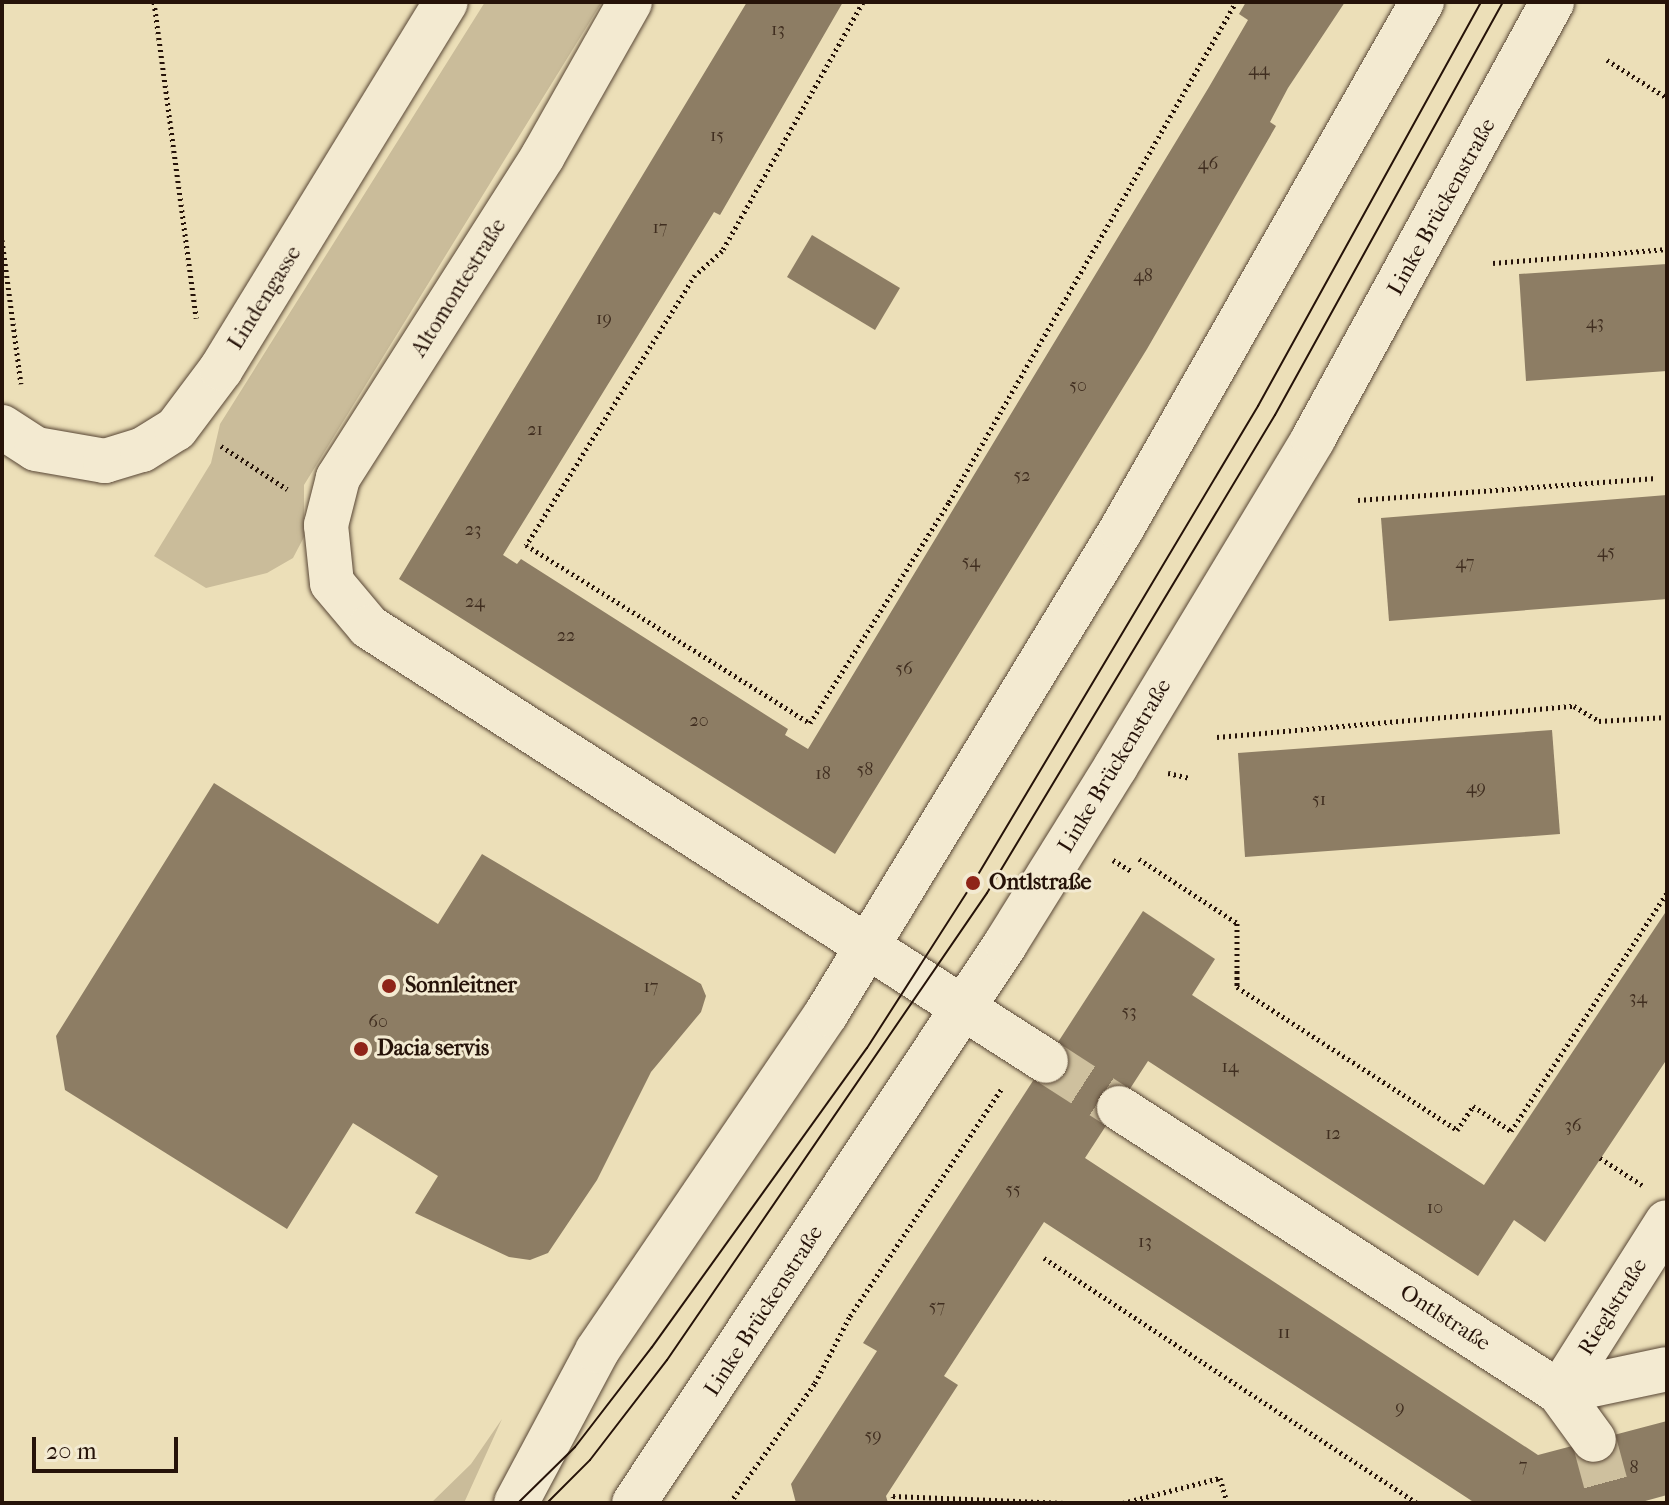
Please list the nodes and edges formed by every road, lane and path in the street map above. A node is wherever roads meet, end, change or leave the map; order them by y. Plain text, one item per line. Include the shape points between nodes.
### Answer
1 (154, 2) edge
2 (446, 2) edge
3 (630, 2) edge
4 (863, 2) edge
5 (1236, 2) edge
6 (1422, 2) edge
7 (1552, 2) edge
8 (1607, 60) dead end
9 (1667, 98) edge
10 (2, 240) edge
11 (1667, 249) edge
12 (1493, 263) dead end
13 (206, 389) junction
14 (13, 414) edge
15 (1656, 478) dead end
16 (291, 492) dead end
17 (1358, 500) dead end
18 (1667, 717) edge
19 (1217, 737) dead end
20 (1139, 859) dead end
21 (1667, 893) edge
22 (868, 946) junction
23 (964, 1007) junction
24 (1046, 1061) tunnel mouth
25 (1005, 1083) dead end
26 (1119, 1108) tunnel mouth
27 (1600, 1158) dead end
28 (1658, 1206) edge
29 (1044, 1258) dead end
30 (1667, 1369) edge
31 (1559, 1392) junction
32 (1594, 1440) tunnel mouth
33 (516, 1503) edge
34 (634, 1503) edge
35 (730, 1503) edge
36 (895, 1503) edge
37 (1065, 1503) edge
38 (1123, 1503) edge
39 (1227, 1503) edge
40 (1417, 1503) edge

1 - 13 path
2 - 13 main road, Lindengasse
3 - 22 main road, Altomontestraße via 543,156 338,478 324,552 332,583 369,627
4 - 5 path via 722,251 695,275 526,545 810,723 949,502
6 - 22 main road via 1121,530
7 - 23 main road, Linke Brückenstraße via 1313,439
8 - 9 path
10 - 14 path
11 - 12 path
13 - 14 main road, Lindengasse via 176,429 142,450 105,461 36,449
13 - 16 path via 213,441
15 - 17 path
18 - 19 path via 1599,721 1574,706
20 - 21 path via 1237,923 1237,987 1457,1130 1473,1106 1511,1131
22 - 23 main road
22 - 33 main road via 597,1351
23 - 24 main road
23 - 34 main road, Linke Brückenstraße
25 - 35 path via 850,1316 815,1383
26 - 31 main road, Ontlstraße
27 - 28 path
28 - 31 main road, Rieglstraße
29 - 40 path
30 - 31 main road
31 - 32 main road, Ontlstraße
36 - 37 path via 893,1496
38 - 39 path via 1220,1478

